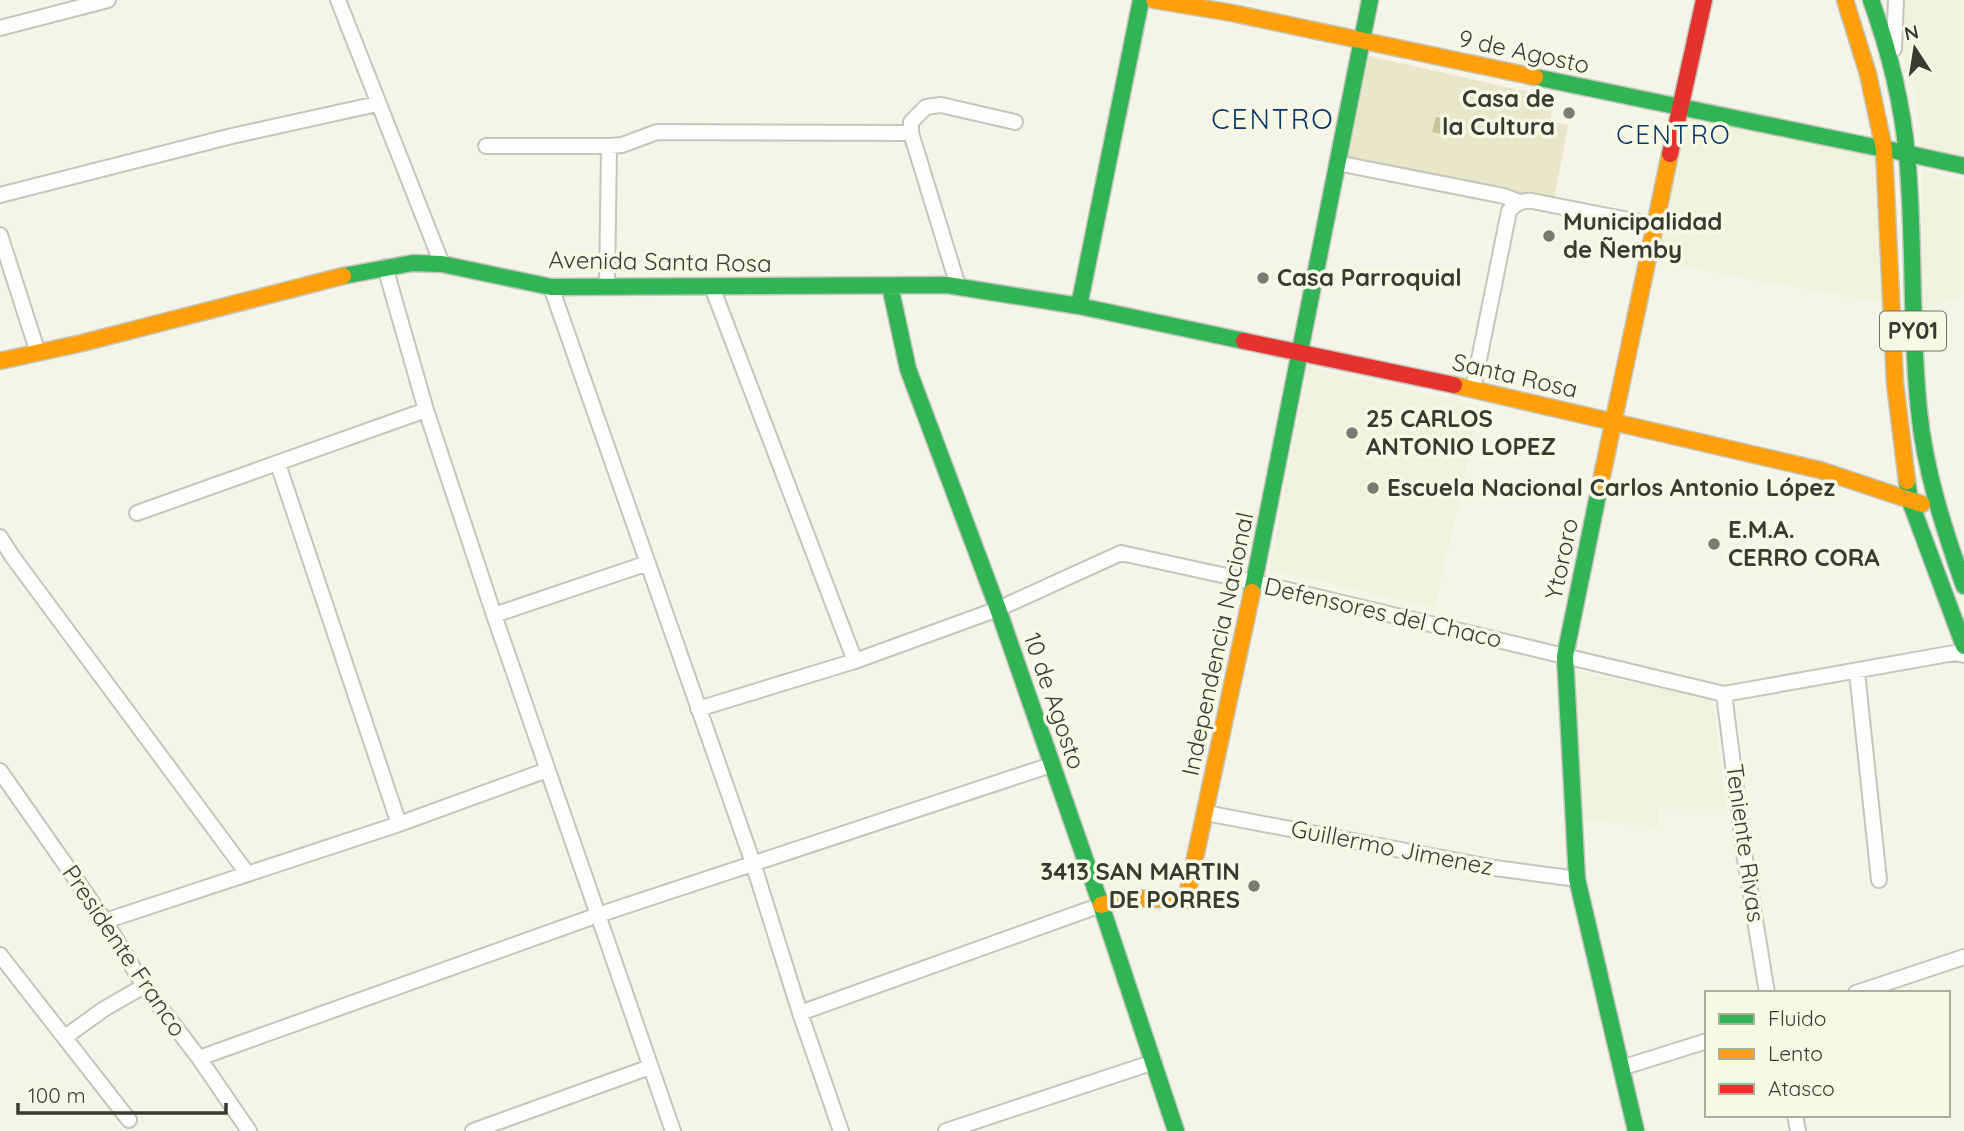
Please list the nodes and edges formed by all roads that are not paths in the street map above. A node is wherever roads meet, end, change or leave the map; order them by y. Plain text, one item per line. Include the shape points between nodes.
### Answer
1 (107, 0) edge
2 (338, 0) edge
3 (1141, 0) edge
4 (1154, 0) edge
5 (1370, 0) edge
6 (1704, 0) edge
7 (1845, 0) edge
8 (1871, 0) edge
9 (1896, 0) edge
10 (1173, 1) edge
11 (0, 28) edge
12 (1363, 41) junction
13 (1894, 75) junction
14 (377, 104) junction
15 (1680, 108) junction
16 (1015, 122) dead end
17 (911, 133) junction
18 (486, 146) dead end
19 (609, 146) junction
20 (1884, 149) junction
21 (1905, 153) junction
22 (1337, 163) junction
23 (1964, 166) edge
24 (0, 195) edge
25 (1514, 206) junction
26 (1654, 225) junction
27 (0, 235) edge
28 (442, 264) junction
29 (385, 267) junction
30 (607, 286) junction
31 (890, 286) junction
32 (958, 286) junction
33 (551, 287) junction
34 (712, 287) junction
35 (1079, 306) junction
36 (38, 353) junction
37 (1300, 354) junction
38 (0, 361) edge
39 (1473, 388) junction
40 (426, 410) junction
41 (1614, 422) junction
42 (278, 464) junction
43 (1910, 501) junction
44 (1937, 507) junction
45 (137, 513) dead end
46 (0, 537) edge
47 (6, 559) edge
48 (648, 563) junction
49 (1254, 582) junction
50 (1964, 586) edge
51 (998, 609) junction
52 (494, 615) junction
53 (1964, 646) edge
54 (1964, 655) edge
55 (1565, 656) junction
56 (855, 662) junction
57 (1857, 672) junction
58 (1724, 694) junction
59 (698, 709) junction
60 (1052, 765) junction
61 (547, 770) junction
62 (0, 771) edge
63 (1206, 813) junction
64 (399, 824) junction
65 (753, 863) junction
66 (247, 873) junction
67 (1577, 879) junction
68 (1880, 880) dead end
69 (1101, 905) junction
70 (598, 915) junction
71 (105, 921) junction
72 (0, 955) edge
73 (1964, 957) edge
74 (144, 986) junction
75 (1767, 991) edge
76 (1862, 991) edge
77 (800, 1013) junction
78 (65, 1037) junction
79 (1705, 1042) edge
80 (199, 1058) junction
81 (1154, 1062) junction
82 (650, 1067) junction
83 (1621, 1068) junction
84 (129, 1120) dead end
85 (249, 1131) edge
86 (473, 1131) edge
87 (673, 1131) edge
88 (841, 1131) edge
89 (946, 1131) edge
90 (1176, 1131) edge
91 (1636, 1131) edge

1 - 11 street
2 - 14 street
3 - 35 main road
4 - 10 main road, 9 de Agosto
5 - 12 main road, Independencia Nacional
6 - 15 main road, Ytororo
7 - 20 main road, PY01 via 1864,57
8 - 13 main road, PY01
9 - 13 street
10 - 12 main road, 9 de Agosto
12 - 15 main road, 9 de Agosto
12 - 22 main road, Independencia Nacional
13 - 21 main road, PY01
14 - 24 street
14 - 28 street
15 - 20 main road, 9 de Agosto
15 - 26 main road, Ytororo
16 - 17 street via 941,105 917,114
17 - 19 street via 657,132
17 - 32 street
18 - 19 street
19 - 30 street
20 - 21 main road, 9 de Agosto
20 - 43 main road, PY01 via 1895,383
21 - 23 main road, 9 de Agosto
21 - 44 main road, PY01 via 1919,414
22 - 25 street via 1504,196
22 - 37 main road, Independencia Nacional
25 - 26 street via 1532,201
25 - 39 street
26 - 41 main road, Ytororo
27 - 36 street
28 - 29 main road, Avenida Santa Rosa
28 - 33 main road, Avenida Santa Rosa
29 - 36 main road, Avenida Santa Rosa
29 - 40 street
30 - 33 main road, Avenida Santa Rosa
30 - 34 main road, Avenida Santa Rosa
31 - 32 main road, Avenida Santa Rosa
31 - 34 main road, Avenida Santa Rosa
31 - 51 main road, 10 de Agosto via 908,369
32 - 35 main road, Avenida Santa Rosa
33 - 48 street
34 - 56 street
35 - 37 main road, Santa Rosa
36 - 38 main road, Avenida Santa Rosa
37 - 39 main road, Santa Rosa
37 - 49 main road, Independencia Nacional
39 - 41 main road, Santa Rosa
40 - 42 street
40 - 52 street
41 - 43 main road, Santa Rosa via 1820,470
41 - 55 main road, Ytororo
42 - 45 street
42 - 64 street
43 - 44 main road, Santa Rosa
43 - 53 main road, PY01
44 - 50 main road, PY01
46 - 47 street
47 - 66 street
48 - 52 street
48 - 59 street
49 - 51 street, Defensores del Chaco via 1121,554
49 - 55 street, Defensores del Chaco
49 - 63 main road, Independencia Nacional
51 - 56 street, Defensores del Chaco
51 - 60 main road, 10 de Agosto
52 - 61 street
54 - 57 street, Defensores del Chaco via 1954,653
55 - 58 street, Defensores del Chaco
55 - 67 main road, Ytororo
56 - 59 street, Defensores del Chaco
57 - 58 street, Defensores del Chaco
57 - 68 street
58 - 75 street, Teniente Rivas
59 - 65 street
60 - 65 street
60 - 69 main road, 10 de Agosto
61 - 64 street
61 - 70 street
62 - 71 street, Presidente Franco
63 - 67 street, Guillermo Jimenez via 1495,868
63 - 69 main road, Independencia Nacional via 1186,900 1129,898
64 - 66 street
65 - 70 street
65 - 77 street
66 - 71 street
67 - 83 main road, Ytororo
69 - 77 street, Independencia Nacional
69 - 81 main road, 10 de Agosto
70 - 80 street
70 - 82 street
71 - 74 street, Presidente Franco
72 - 78 street
73 - 76 street
74 - 78 street
74 - 80 street, Presidente Franco
77 - 88 street
78 - 84 street
79 - 83 street
80 - 85 street, Presidente Franco
81 - 89 street
81 - 90 main road, 10 de Agosto
82 - 86 street
82 - 87 street
83 - 91 main road, Ytororo

